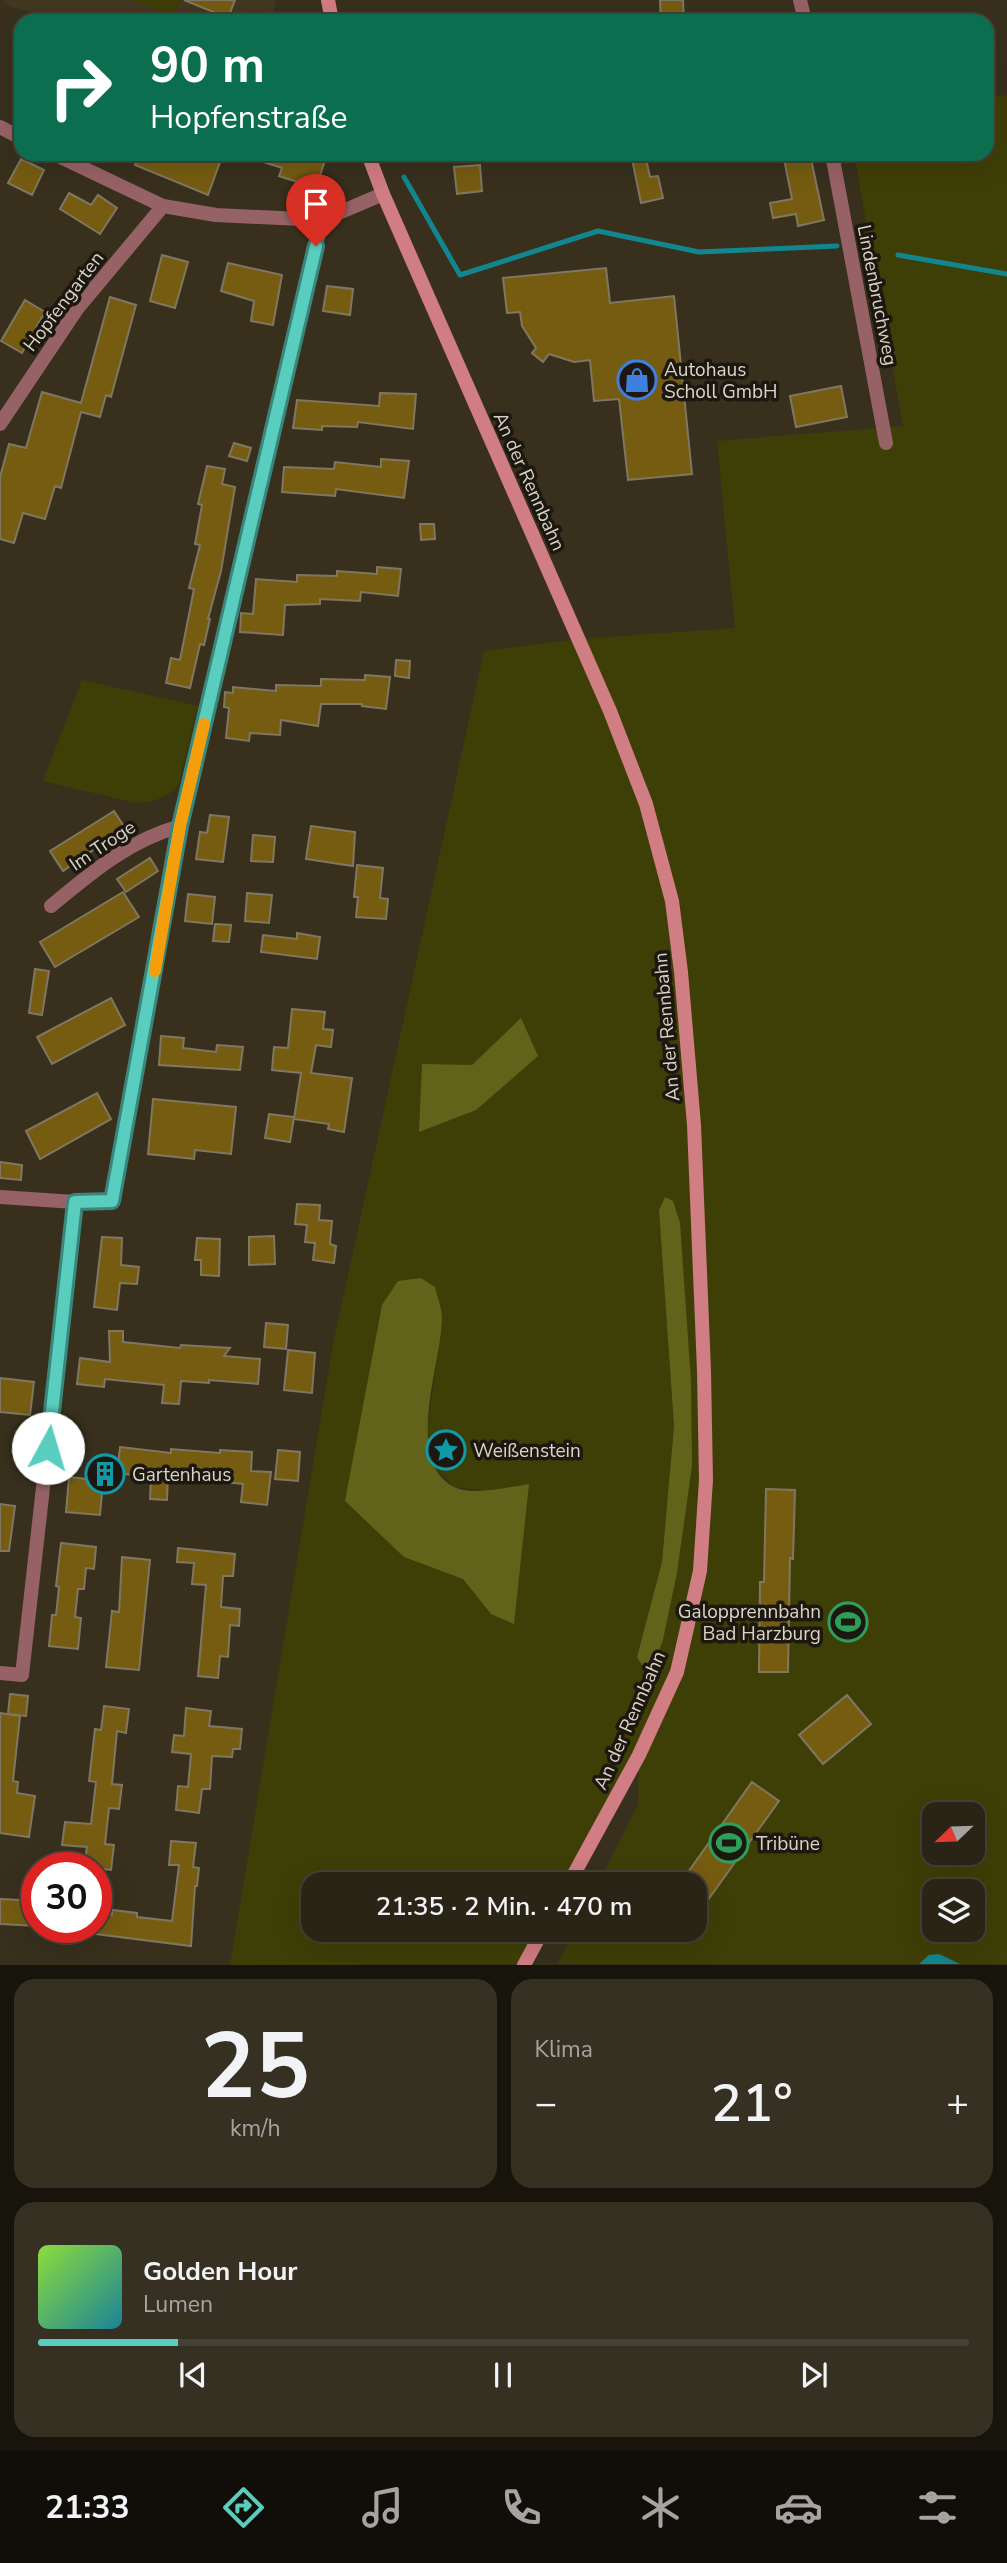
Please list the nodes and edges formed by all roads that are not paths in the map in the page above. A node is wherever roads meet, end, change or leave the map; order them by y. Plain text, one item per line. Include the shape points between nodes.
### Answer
1 (69, 161) edge
2 (371, 161) edge
3 (833, 161) edge
4 (383, 194) junction
5 (163, 206) junction
6 (322, 220) junction
7 (0, 424) edge
8 (886, 443) dead end
9 (180, 826) junction
10 (51, 906) dead end
11 (0, 1197) edge
12 (75, 1202) junction
13 (0, 1673) edge
14 (576, 1872) edge
15 (536, 1942) edge
16 (524, 1965) edge

1 - 5 street
2 - 4 main road, An der Rennbahn
3 - 8 street, Lindenbruchweg
4 - 6 street
4 - 14 main road, An der Rennbahn via 615,722 646,804 672,901 681,972 694,1125 704,1371 706,1480 700,1571 677,1672
5 - 6 street via 216,215
5 - 7 street, Hopfengarten via 77,309
6 - 9 street
9 - 10 street, Im Troge via 140,840
9 - 12 street via 112,1201
11 - 12 street
12 - 13 street via 22,1675
15 - 16 main road

